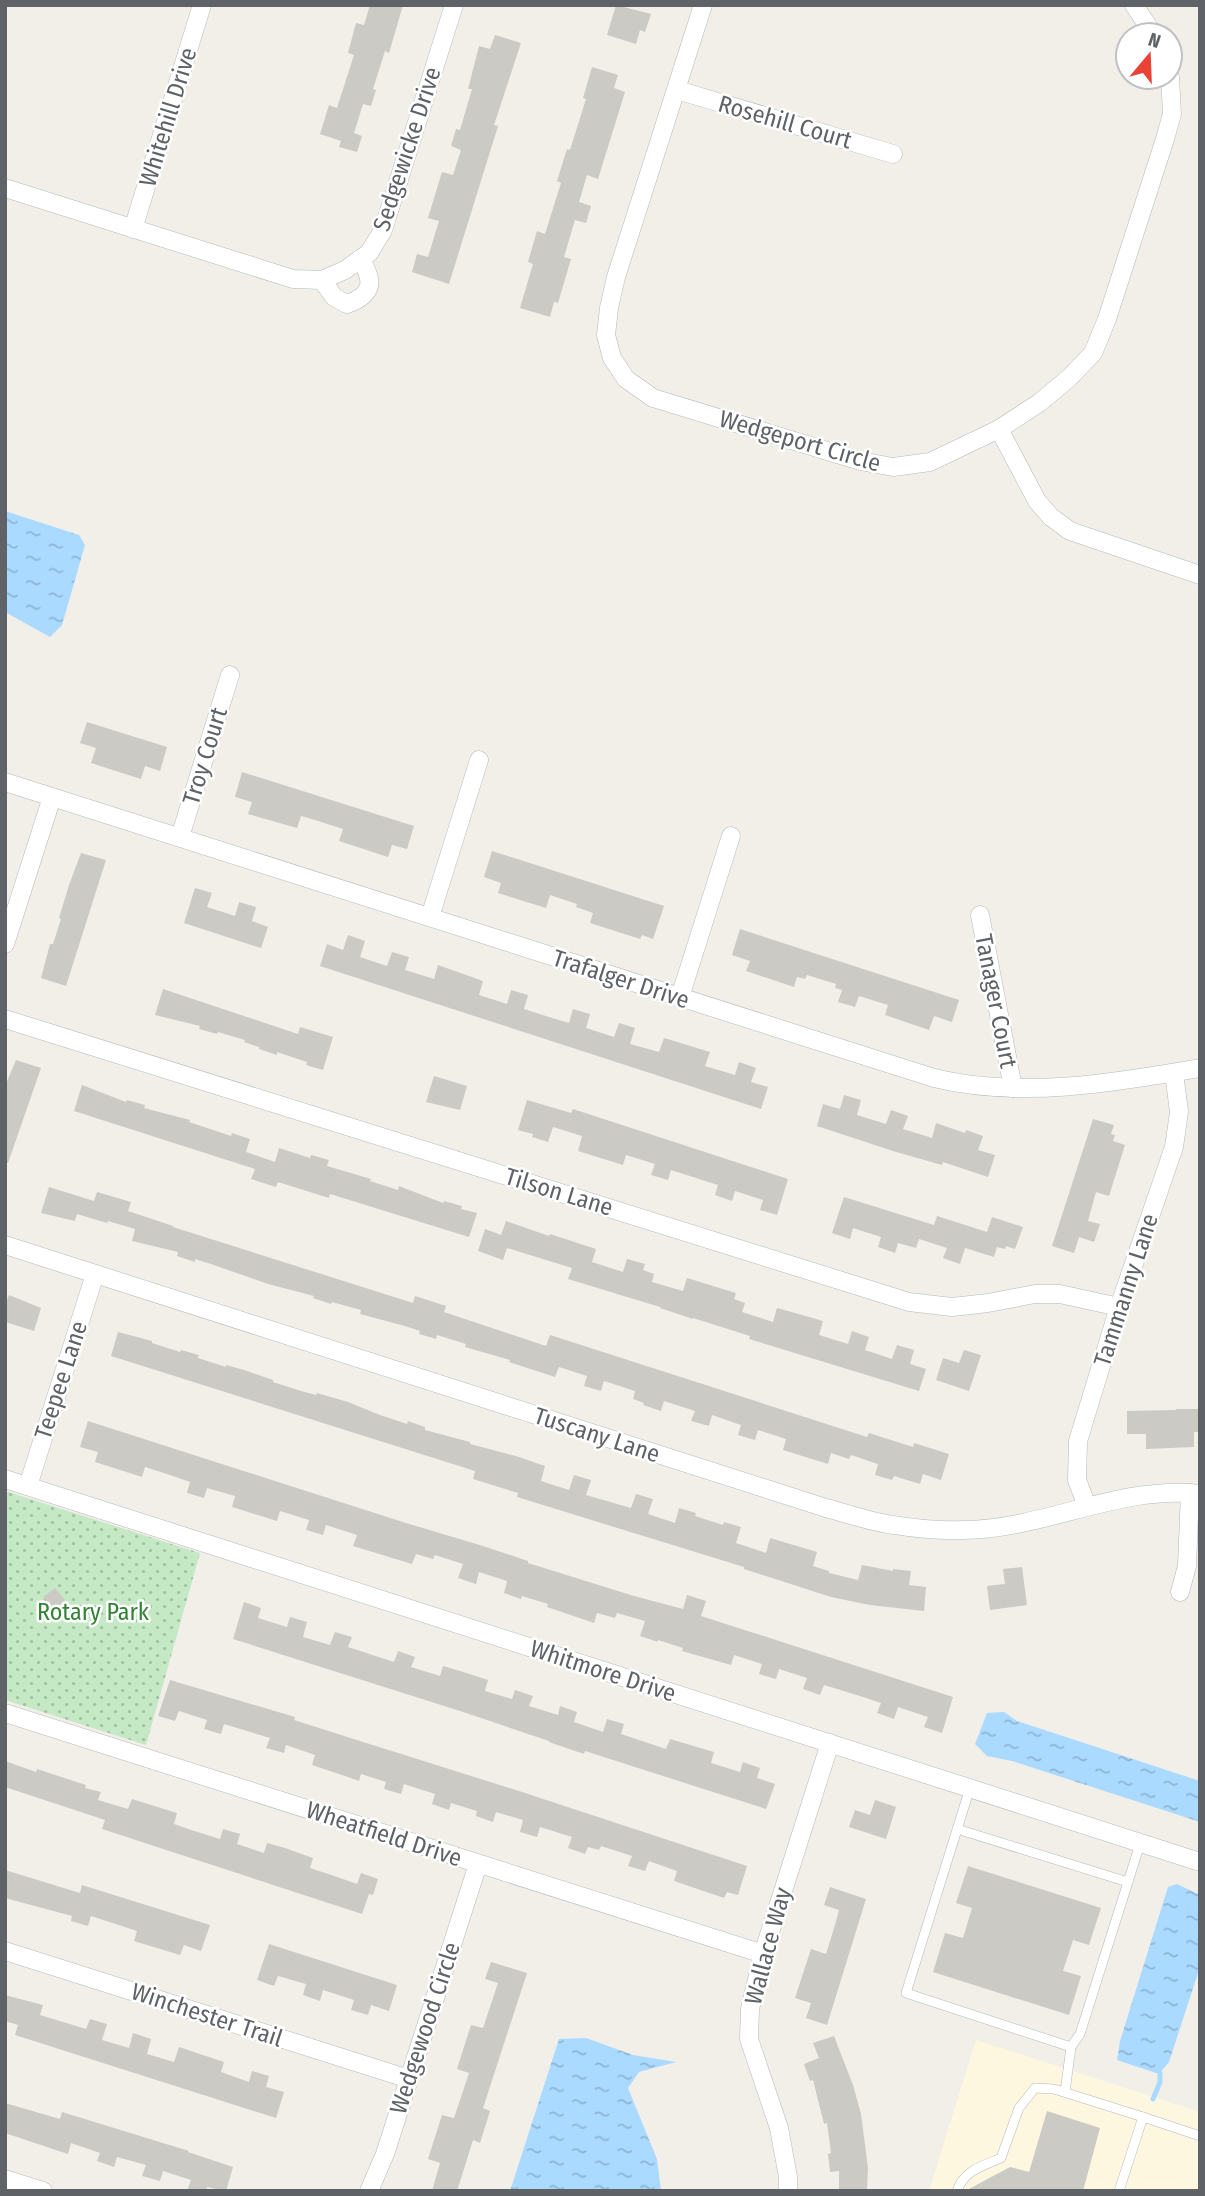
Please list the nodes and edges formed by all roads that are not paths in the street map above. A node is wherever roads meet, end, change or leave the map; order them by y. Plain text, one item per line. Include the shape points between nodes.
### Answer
1 (202, 5) edge
2 (454, 5) edge
3 (703, 5) edge
4 (1134, 5) edge
5 (1145, 21) edge
6 (677, 90) junction
7 (1171, 91) edge
8 (892, 154) dead end
9 (5, 188) edge
10 (133, 229) junction
11 (360, 259) junction
12 (322, 280) junction
13 (999, 429) junction
14 (1200, 575) edge
15 (230, 675) dead end
16 (479, 760) dead end
17 (5, 782) edge
18 (52, 797) junction
19 (731, 836) dead end
20 (180, 837) junction
21 (980, 915) dead end
22 (430, 917) junction
23 (5, 944) edge
24 (680, 998) junction
25 (5, 1019) edge
26 (1200, 1068) edge
27 (1174, 1073) junction
28 (1013, 1088) junction
29 (5, 1245) edge
30 (95, 1274) junction
31 (1119, 1307) junction
32 (5, 1479) edge
33 (28, 1486) junction
34 (1195, 1493) edge
35 (1087, 1506) junction
36 (1180, 1592) dead end
37 (5, 1713) edge
38 (830, 1743) junction
39 (970, 1788) junction
40 (957, 1829) junction
41 (1140, 1844) junction
42 (1200, 1862) edge
43 (478, 1864) junction
44 (1128, 1882) junction
45 (5, 1951) edge
46 (763, 1954) junction
47 (1071, 2047) junction
48 (409, 2079) junction
49 (1065, 2092) junction
50 (1143, 2117) junction
51 (1200, 2136) edge
52 (5, 2179) edge
53 (43, 2191) edge
54 (369, 2191) edge
55 (788, 2191) edge
56 (957, 2191) edge
57 (1119, 2191) edge

1 - 10 street, Whitehill Drive
2 - 11 street, Sedgewicke Drive via 383,230
3 - 6 street, Wedgeport Circle
4 - 5 street
6 - 8 street, Rosehill Court
6 - 13 street, Wedgeport Circle via 609,308 606,335 612,358 626,379 653,398 893,467 930,462
7 - 13 street, Wedgeport Circle via 1172,114 1165,139 1093,353 1039,403
9 - 10 street
10 - 12 street via 293,279
11 - 12 street, Sedgewicke Drive
11 - 12 street via 370,273 369,289 361,299 347,304
13 - 14 street via 1037,500 1070,531
15 - 20 street, Troy Court
16 - 22 street
17 - 18 street, Trafalger Drive
18 - 20 street, Trafalger Drive
18 - 23 street
19 - 24 street
20 - 22 street, Trafalger Drive
21 - 28 street, Tanager Court
22 - 24 street, Trafalger Drive
24 - 28 street, Trafalger Drive via 934,1078
25 - 31 street, Tilson Lane via 909,1302 952,1307 1048,1294
26 - 27 street, Trafalger Drive
27 - 28 street, Trafalger Drive
27 - 31 street, Tammanny Lane via 1179,1112 1174,1147
29 - 30 street, Tuscany Lane
30 - 33 street, Teepee Lane
30 - 35 street, Tuscany Lane via 826,1508 893,1525 971,1529 1020,1524
31 - 35 street, Tammanny Lane via 1078,1441 1077,1479
32 - 33 street, Whitmore Drive
33 - 38 street, Whitmore Drive
34 - 35 street, Tuscany Lane via 1132,1497
34 - 36 street
37 - 43 street, Wheatfield Drive
38 - 39 street, Whitmore Drive
38 - 46 street, Wallace Way
39 - 40 lane
39 - 41 street, Whitmore Drive
40 - 44 lane
40 - 47 lane via 906,1993
41 - 42 street, Whitmore Drive
41 - 44 lane
43 - 46 street, Wheatfield Drive
43 - 48 street, Wedgewood Circle
44 - 47 lane via 1080,2034
45 - 48 street, Winchester Trail
46 - 55 street, Wallace Way via 750,2009 749,2039 779,2128
47 - 49 lane
48 - 54 street, Wedgewood Circle
49 - 50 lane
49 - 56 lane via 1035,2088 1019,2108 1001,2158 968,2172
50 - 51 lane
50 - 57 lane
52 - 53 street

